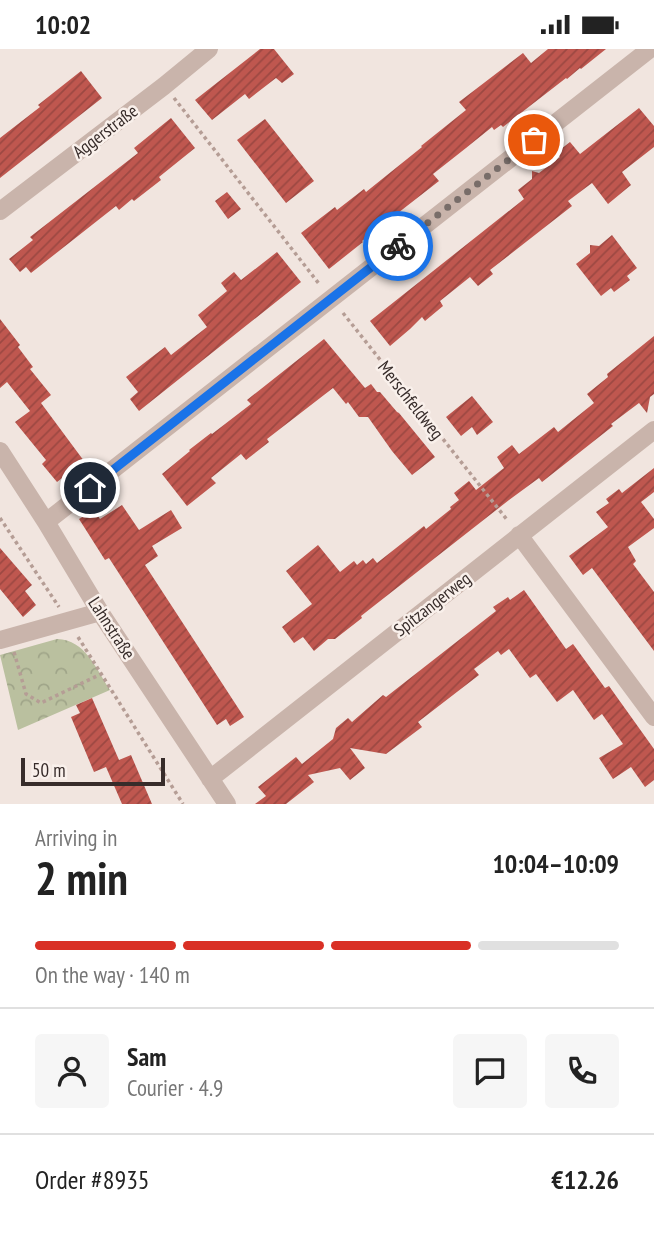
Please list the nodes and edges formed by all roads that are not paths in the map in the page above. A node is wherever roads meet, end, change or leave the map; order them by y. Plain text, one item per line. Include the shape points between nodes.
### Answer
1 (209, 49) edge
2 (650, 49) edge
3 (0, 211) edge
4 (654, 430) edge
5 (0, 451) edge
6 (46, 522) junction
7 (519, 535) junction
8 (100, 612) junction
9 (5, 639) edge
10 (654, 717) edge
11 (210, 779) junction
12 (227, 804) edge

1 - 3 street, Aggerstraße
2 - 6 street
4 - 7 street, Spitzangerweg
5 - 6 street, Lahnstraße
6 - 8 street, Lahnstraße
7 - 10 street
7 - 11 street, Spitzangerweg
8 - 9 street
8 - 11 street, Lahnstraße
11 - 12 street, Lahnstraße

